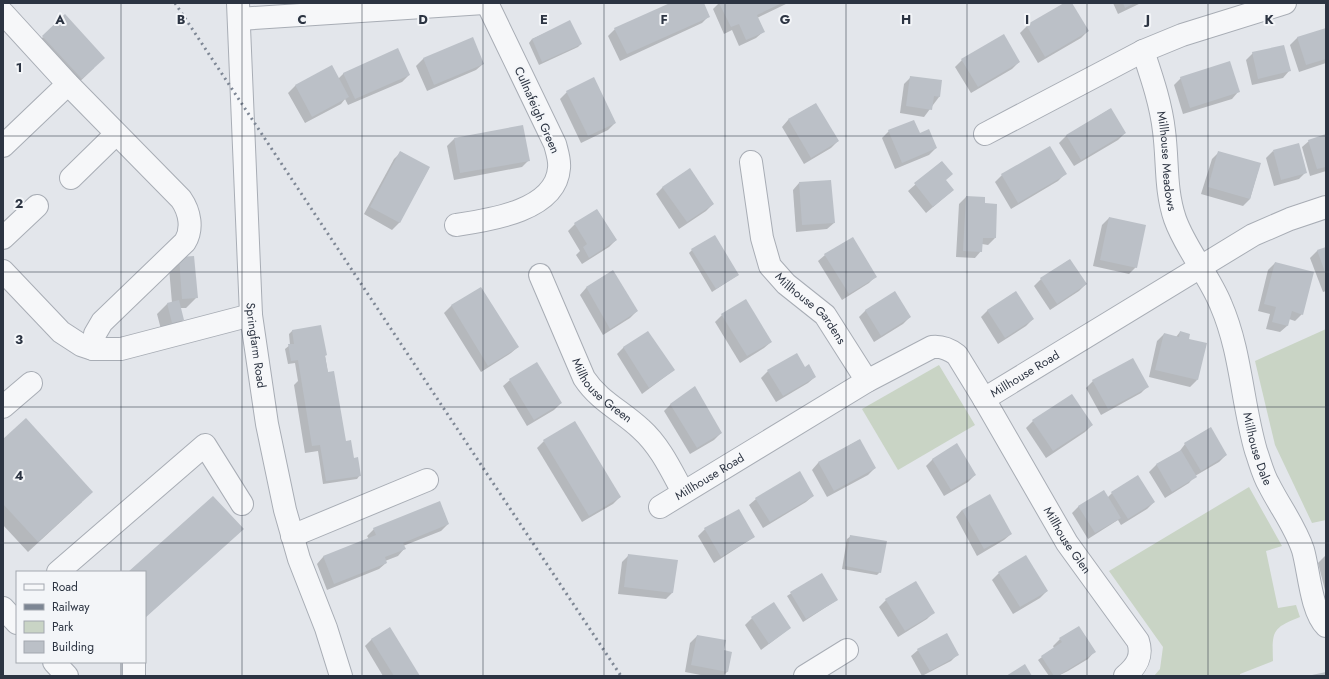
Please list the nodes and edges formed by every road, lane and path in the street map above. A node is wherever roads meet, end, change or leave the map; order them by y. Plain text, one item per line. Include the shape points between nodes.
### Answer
1 (486, 3) edge
2 (1285, 3) edge
3 (239, 11) edge
4 (3, 13) edge
5 (1143, 51) junction
6 (68, 84) junction
7 (116, 134) junction
8 (985, 134) dead end
9 (3, 146) edge
10 (751, 162) dead end
11 (71, 178) dead end
12 (37, 206) dead end
13 (1326, 207) edge
14 (456, 225) dead end
15 (3, 238) edge
16 (1200, 267) junction
17 (3, 271) edge
18 (540, 275) dead end
19 (251, 315) junction
20 (93, 349) junction
21 (867, 381) junction
22 (31, 383) dead end
23 (984, 399) junction
24 (3, 407) edge
25 (427, 480) dead end
26 (683, 492) junction
27 (242, 504) dead end
28 (660, 507) dead end
29 (292, 536) junction
30 (59, 571) edge
31 (1326, 626) edge
32 (846, 650) dead end
33 (55, 663) edge
34 (134, 663) edge
35 (67, 676) edge
36 (134, 676) edge
37 (341, 676) edge
38 (805, 676) edge
39 (1125, 676) edge

1 - 3 street, Cullnafeigh Green
1 - 14 street, Cullnafeigh Green via 555,144 560,168 548,193 532,204 503,216
2 - 5 street via 1182,35
3 - 19 street, Springfarm Road
4 - 6 street
5 - 8 street
5 - 16 street, Millhouse Meadows via 1165,133 1168,196 1175,220
6 - 7 street
6 - 9 street
7 - 11 street
7 - 20 street via 181,199 188,212 189,230 182,246 102,322 95,334
10 - 21 street, Millhouse Gardens via 762,238 770,266 777,276 825,315
12 - 15 street
13 - 16 street, Millhouse Road via 1253,235
16 - 23 street, Millhouse Road
16 - 31 street, Millhouse Dale via 1227,319 1260,464 1268,485 1283,508 1303,550 1317,608
17 - 20 street via 60,332
18 - 26 street, Millhouse Green via 584,378 606,402 650,438 661,452
19 - 20 street via 121,349
19 - 29 street, Springfarm Road via 267,424
21 - 23 street, Millhouse Road via 924,350 938,346 957,355
21 - 26 street, Millhouse Road
22 - 24 street
23 - 39 street, Millhouse Glen via 1067,543 1138,641 1139,660
25 - 29 street
26 - 28 street, Millhouse Road
27 - 30 street via 205,445
29 - 37 street, Springfarm Road
32 - 38 street
33 - 35 street
34 - 36 street

